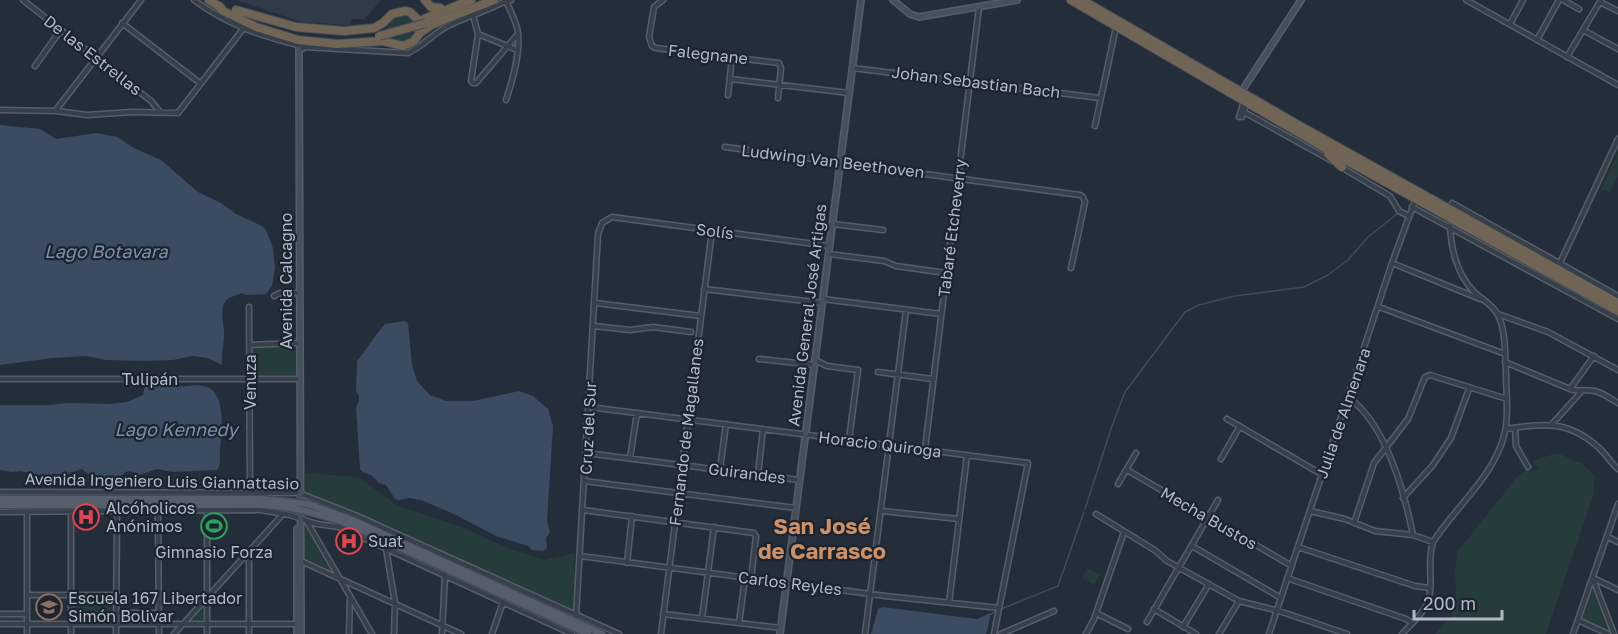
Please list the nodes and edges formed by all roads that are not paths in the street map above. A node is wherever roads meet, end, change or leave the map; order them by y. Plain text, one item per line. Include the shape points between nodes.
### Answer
1 (22, 0) edge
2 (141, 0) edge
3 (194, 0) edge
4 (209, 0) edge
5 (426, 0) edge
6 (461, 0) edge
7 (471, 0) edge
8 (483, 0) edge
9 (494, 0) edge
10 (508, 0) edge
11 (663, 0) edge
12 (861, 0) edge
13 (893, 0) edge
14 (1017, 0) edge
15 (1071, 0) edge
16 (1082, 0) edge
17 (1301, 0) edge
18 (1467, 0) edge
19 (1523, 0) edge
20 (1561, 0) edge
21 (1600, 1) edge
22 (982, 4) edge
23 (220, 6) edge
24 (440, 8) junction
25 (1579, 9) dead end
26 (236, 10) junction
27 (1618, 11) edge
28 (472, 15) junction
29 (415, 17) junction
30 (387, 20) junction
31 (425, 21) junction
32 (122, 23) junction
33 (1510, 24) junction
34 (1116, 26) junction
35 (243, 29) junction
36 (1583, 30) junction
37 (60, 31) junction
38 (379, 34) junction
39 (478, 34) junction
40 (518, 34) junction
41 (1537, 40) junction
42 (417, 41) junction
43 (393, 43) junction
44 (508, 46) junction
45 (300, 49) junction
46 (1618, 49) edge
47 (517, 51) junction
48 (732, 57) junction
49 (1568, 57) junction
50 (96, 59) junction
51 (35, 66) dead end
52 (852, 68) junction
53 (730, 79) junction
54 (200, 83) junction
55 (971, 83) junction
56 (780, 84) junction
57 (1618, 85) edge
58 (849, 93) junction
59 (728, 95) dead end
60 (778, 98) dead end
61 (1100, 98) junction
62 (1243, 98) junction
63 (506, 100) dead end
64 (0, 110) edge
65 (56, 111) junction
66 (1244, 112) junction
67 (161, 113) junction
68 (1095, 126) dead end
69 (1298, 132) junction
70 (1618, 139) edge
71 (725, 147) dead end
72 (840, 162) junction
73 (1342, 167) junction
74 (959, 178) junction
75 (1416, 199) junction
76 (1452, 202) dead end
77 (1409, 216) junction
78 (602, 223) joint
79 (832, 224) junction
80 (1450, 226) junction
81 (883, 230) dead end
82 (712, 231) junction
83 (830, 246) junction
84 (829, 254) junction
85 (1392, 263) junction
86 (1559, 266) junction
87 (1071, 268) dead end
88 (946, 273) junction
89 (704, 289) junction
90 (299, 292) junction
91 (274, 296) dead end
92 (1618, 296) edge
93 (1482, 299) junction
94 (822, 301) junction
95 (595, 303) junction
96 (1618, 303) edge
97 (249, 307) dead end
98 (1378, 307) junction
99 (906, 310) junction
100 (1618, 311) edge
101 (1498, 313) junction
102 (941, 314) junction
103 (701, 316) junction
104 (1618, 319) edge
105 (594, 326) junction
106 (691, 332) dead end
107 (299, 343) junction
108 (250, 345) junction
109 (1505, 354) junction
110 (1594, 356) junction
111 (759, 358) dead end
112 (1505, 362) junction
113 (815, 363) junction
114 (1618, 370) edge
115 (878, 372) dead end
116 (897, 375) junction
117 (299, 378) junction
118 (0, 379) edge
119 (250, 379) junction
120 (933, 379) junction
121 (1469, 389) junction
122 (1569, 389) junction
123 (1581, 392) junction
124 (1348, 397) junction
125 (1507, 399) junction
126 (1618, 403) edge
127 (589, 407) junction
128 (637, 413) junction
129 (688, 419) junction
130 (1227, 419) dead end
131 (726, 424) junction
132 (1552, 424) junction
133 (1240, 426) junction
134 (1515, 428) junction
135 (763, 429) junction
136 (1506, 429) junction
137 (806, 434) junction
138 (849, 440) junction
139 (889, 444) junction
140 (1386, 446) junction
141 (925, 449) junction
142 (586, 453) junction
143 (1136, 453) dead end
144 (967, 455) junction
145 (630, 458) junction
146 (1221, 459) dead end
147 (682, 465) junction
148 (1528, 467) dead end
149 (720, 469) junction
150 (1618, 469) edge
151 (1127, 470) junction
152 (758, 474) junction
153 (1322, 474) junction
154 (800, 480) junction
155 (584, 481) junction
156 (1118, 484) dead end
157 (0, 492) edge
158 (250, 492) junction
159 (299, 493) junction
160 (679, 493) junction
161 (1403, 498) junction
162 (0, 499) edge
163 (1218, 500) dead end
164 (71, 502) junction
165 (1618, 504) edge
166 (0, 505) edge
167 (299, 506) junction
168 (797, 508) junction
169 (207, 510) junction
170 (583, 510) junction
171 (117, 511) junction
172 (158, 511) junction
173 (881, 511) junction
174 (1310, 511) junction
175 (0, 512) edge
176 (27, 512) junction
177 (283, 514) junction
178 (1096, 514) dead end
179 (632, 516) junction
180 (1209, 518) junction
181 (959, 519) junction
182 (301, 520) junction
183 (675, 522) junction
184 (1354, 523) junction
185 (325, 524) junction
186 (714, 527) junction
187 (313, 532) junction
188 (1124, 532) junction
189 (1413, 535) junction
190 (1608, 537) junction
191 (1433, 542) junction
192 (1618, 542) edge
193 (1192, 546) junction
194 (1298, 547) junction
195 (386, 548) junction
196 (247, 555) junction
197 (580, 556) junction
198 (299, 560) junction
199 (627, 563) junction
200 (1292, 566) junction
201 (1179, 567) junction
202 (669, 569) junction
203 (707, 574) junction
204 (445, 575) junction
205 (340, 578) junction
206 (745, 578) junction
207 (1287, 578) junction
208 (1593, 578) junction
209 (751, 579) junction
210 (787, 583) junction
211 (1209, 584) junction
212 (1430, 588) junction
213 (1618, 590) edge
214 (870, 593) junction
215 (350, 594) junction
216 (27, 595) junction
217 (71, 595) junction
218 (116, 595) junction
219 (207, 597) junction
220 (1281, 598) junction
221 (1239, 600) junction
222 (502, 602) junction
223 (395, 603) junction
224 (949, 603) junction
225 (1154, 609) junction
226 (999, 610) junction
227 (1054, 611) dead end
228 (1276, 611) junction
229 (116, 613) junction
230 (159, 613) junction
231 (1096, 613) junction
232 (0, 614) edge
233 (26, 614) junction
234 (663, 614) junction
235 (702, 618) junction
236 (1578, 620) junction
237 (1147, 622) dead end
238 (183, 623) junction
239 (249, 623) junction
240 (740, 623) junction
241 (1412, 623) junction
242 (0, 624) edge
243 (27, 624) junction
244 (71, 624) junction
245 (116, 624) junction
246 (159, 624) junction
247 (207, 624) junction
248 (299, 624) junction
249 (443, 626) junction
250 (575, 627) edge
251 (1183, 627) junction
252 (1128, 629) dead end
253 (781, 631) edge
254 (27, 634) edge
255 (71, 634) edge
256 (116, 634) edge
257 (159, 634) edge
258 (174, 634) edge
259 (207, 634) edge
260 (249, 634) edge
261 (299, 634) edge
262 (349, 634) edge
263 (372, 634) edge
264 (394, 634) edge
265 (442, 634) edge
266 (461, 634) edge
267 (492, 634) edge
268 (588, 634) edge
269 (602, 634) edge
270 (619, 634) edge
271 (661, 634) edge
272 (865, 634) edge
273 (994, 634) edge
274 (1002, 634) edge
275 (1086, 634) edge
276 (1196, 634) edge
277 (1219, 634) edge
278 (1269, 634) edge
279 (1347, 634) edge
280 (1402, 634) edge
281 (1573, 634) edge
282 (1608, 634) edge
283 (1614, 634) edge

1 - 37 street, De las Estrellas
2 - 32 street
3 - 35 street
4 - 23 highway
5 - 24 highway via 431,7
6 - 24 highway
7 - 31 highway
8 - 31 highway
9 - 42 highway via 433,24
10 - 28 street
10 - 40 street
11 - 48 street, Falegnane via 654,7 649,37 652,46
12 - 52 street, Avenida General José Artigas
13 - 22 street via 919,17
14 - 22 street
15 - 34 highway
16 - 62 highway
17 - 62 street
18 - 33 street
19 - 33 street
20 - 25 street
20 - 41 street
21 - 27 street
21 - 36 street
22 - 55 street, Tabaré Etcheverry
23 - 26 highway
23 - 35 street
23 - 38 highway via 259,25 293,35 336,39
23 - 43 highway via 265,31 298,40
24 - 29 highway
26 - 30 highway via 320,31 374,28
26 - 38 highway via 261,22 303,32
28 - 39 street
28 - 42 street
29 - 30 highway via 399,11
29 - 42 highway via 419,25
30 - 43 highway via 385,33
31 - 38 highway, bridge
32 - 50 street
32 - 54 street
33 - 41 street
34 - 61 street
34 - 62 highway
35 - 45 street
35 - 54 street
36 - 46 street
36 - 49 street
37 - 50 street, De las Estrellas
37 - 51 street
39 - 44 street
39 - 44 street via 473,83
40 - 44 street
40 - 47 street
41 - 49 street
42 - 43 highway via 404,46
42 - 45 street via 408,53
44 - 47 street
45 - 90 street, Avenida Calcagno
47 - 63 street
48 - 53 street
48 - 56 street, Falegnane via 779,63
49 - 57 street
50 - 65 street
50 - 67 street, De las Estrellas
52 - 55 street, Johan Sebastian Bach
52 - 58 street, Avenida General José Artigas
53 - 56 street
53 - 59 street
54 - 67 street via 178,113
55 - 61 street, Johan Sebastian Bach
55 - 74 street, Tabaré Etcheverry
56 - 58 street
56 - 60 street
58 - 72 street, Avenida General José Artigas
61 - 68 street
62 - 66 street
62 - 66 street via 1240,117
62 - 69 highway
62 - 75 highway
64 - 65 street
65 - 67 street via 87,115
66 - 73 street
69 - 73 highway
69 - 75 highway
70 - 86 street
71 - 72 street, Ludwing Van Beethoven
72 - 74 street, Ludwing Van Beethoven
72 - 79 street, Avenida General José Artigas
73 - 77 street via 1390,196 1399,211
74 - 87 street, Ludwing Van Beethoven via 1083,197
74 - 88 street, Tabaré Etcheverry
75 - 77 street, Julia de Almenara
75 - 80 street
75 - 86 highway
75 - 100 highway
76 - 86 street
77 - 85 street, Julia de Almenara
78 - 82 street, Solís via 612,217
78 - 95 street, Cruz del Sur via 598,234
79 - 81 street
79 - 83 street, Avenida General José Artigas
80 - 93 street via 1462,275
80 - 104 street
82 - 83 street, Solís
82 - 89 street, Fernando de Magallanes
83 - 84 street, Avenida General José Artigas
84 - 88 street
84 - 94 street, Avenida General José Artigas
85 - 93 street
85 - 98 street, Julia de Almenara
86 - 92 street
86 - 96 highway
88 - 102 street, Tabaré Etcheverry
89 - 94 street
89 - 103 street, Fernando de Magallanes
90 - 91 street
90 - 107 street, Avenida Calcagno
93 - 101 street
94 - 99 street
94 - 113 street, Avenida General José Artigas
95 - 103 street
95 - 105 street, Cruz del Sur
97 - 108 street, Venuza
98 - 109 street
98 - 124 street, Julia de Almenara
99 - 102 street
99 - 116 street
101 - 109 street
101 - 110 street via 1548,332
102 - 120 street, Tabaré Etcheverry
103 - 129 street, Fernando de Magallanes
105 - 106 street
105 - 127 street, Cruz del Sur
107 - 108 street
107 - 117 street, Avenida Calcagno
108 - 119 street, Venuza
109 - 112 street
110 - 114 street
110 - 122 street
111 - 113 street
112 - 122 street
112 - 125 street
113 - 137 street, Avenida General José Artigas
113 - 138 street via 858,370
115 - 116 street
116 - 120 street
116 - 139 street
117 - 119 street, Tulipán
117 - 159 street, Avenida Calcagno
118 - 119 street, Tulipán
119 - 158 street, Venuza
120 - 141 street, Tabaré Etcheverry
121 - 125 street
121 - 140 street via 1428,375 1408,419
121 - 161 street via 1451,438
122 - 123 street
123 - 126 street via 1595,391
123 - 132 street
124 - 140 street via 1366,413
124 - 153 street, Julia de Almenara
125 - 136 street
127 - 128 street, Horacio Quiroga
127 - 142 street, Cruz del Sur
128 - 129 street, Horacio Quiroga
128 - 145 street
129 - 131 street, Horacio Quiroga
129 - 147 street, Fernando de Magallanes
130 - 133 street
131 - 135 street, Horacio Quiroga
131 - 149 street
132 - 134 street
132 - 150 street via 1592,442
133 - 146 street
133 - 153 street
134 - 136 street
134 - 148 street via 1516,446
135 - 137 street, Horacio Quiroga
135 - 152 street
136 - 191 street via 1485,476
137 - 138 street, Horacio Quiroga
137 - 154 street, Avenida General José Artigas
138 - 139 street, Horacio Quiroga
139 - 141 street, Horacio Quiroga
139 - 173 street
140 - 161 street
140 - 184 street via 1372,469
141 - 144 street, Horacio Quiroga
142 - 145 street, Guirandes
142 - 155 street, Cruz del Sur
143 - 151 street
144 - 181 street
144 - 226 street, Horacio Quiroga via 1028,463
145 - 147 street, Guirandes
147 - 149 street, Guirandes
147 - 160 street, Fernando de Magallanes
149 - 152 street, Guirandes
151 - 156 street
151 - 180 street, Mecha Bustos
152 - 154 street, Guirandes
153 - 174 street, Julia de Almenara
154 - 168 street, Avenida General José Artigas
155 - 160 street
155 - 170 street, Cruz del Sur
157 - 164 street, Avenida Ingeniero Luis Giannattasio
158 - 159 street, Avenida Ingeniero Luis Giannattasio
158 - 164 street, Avenida Ingeniero Luis Giannattasio
159 - 167 street, Avenida Calcagno
159 - 250 street, Avenida Ingeniero Luis Giannattasio via 355,515
160 - 168 street
160 - 183 street, Fernando de Magallanes
161 - 189 street
162 - 164 main road, Avenida Ingeniero Luis Giannattasio
163 - 180 street
164 - 166 main road, Avenida Ingeniero Luis Giannattasio
164 - 167 main road, Avenida Ingeniero Luis Giannattasio via 259,499
164 - 171 street, Avenida Ingeniero Luis Giannattasio
164 - 176 street, Avenida Ingeniero Luis Giannattasio
164 - 217 street
165 - 190 street
167 - 182 street, Avenida Calcagno
167 - 250 main road, Avenida Ingeniero Luis Giannattasio via 353,520
168 - 210 street, Avenida General José Artigas
169 - 172 street, Avenida Ingeniero Luis Giannattasio
169 - 177 street, Avenida Ingeniero Luis Giannattasio
169 - 219 street
170 - 179 street
170 - 197 street, Cruz del Sur
171 - 172 street, Avenida Ingeniero Luis Giannattasio
171 - 218 street
172 - 230 street
173 - 181 street
173 - 214 street
174 - 184 street
174 - 194 street, Julia de Almenara
175 - 176 street, Avenida Ingeniero Luis Giannattasio
176 - 216 street
177 - 182 street, Avenida Ingeniero Luis Giannattasio
177 - 196 street
178 - 188 street
179 - 183 street
179 - 199 street
180 - 193 street
180 - 200 street, Mecha Bustos
181 - 224 street
182 - 185 street, Avenida Ingeniero Luis Giannattasio
182 - 187 street
182 - 198 street, Avenida Calcagno
183 - 186 street
183 - 202 street, Fernando de Magallanes
184 - 189 street via 1375,531
185 - 187 street
185 - 195 street, Avenida Ingeniero Luis Giannattasio
186 - 203 street
186 - 209 street via 754,533
187 - 205 street
188 - 201 street
188 - 231 street
189 - 191 street
190 - 192 street
190 - 208 street
191 - 212 street
193 - 201 street
193 - 220 street
194 - 200 street, Julia de Almenara
194 - 212 street
195 - 204 street, Avenida Ingeniero Luis Giannattasio
195 - 223 street
196 - 219 street
196 - 239 street
197 - 199 street, Carlos Reyles
197 - 250 street, Cruz del Sur
198 - 205 street
198 - 248 street, Avenida Calcagno
199 - 202 street, Carlos Reyles
200 - 207 street, Julia de Almenara
201 - 211 street
201 - 225 street
202 - 203 street, Carlos Reyles
202 - 234 street, Fernando de Magallanes
203 - 206 street, Carlos Reyles
203 - 235 street
204 - 222 street, Avenida Ingeniero Luis Giannattasio
204 - 249 street
205 - 215 street
205 - 223 street
206 - 209 street, Carlos Reyles
206 - 240 street
207 - 220 street, Julia de Almenara
207 - 241 street
208 - 213 street
208 - 236 street
208 - 283 street
209 - 210 street, Carlos Reyles
210 - 214 street, Carlos Reyles
210 - 253 street, Avenida General José Artigas
211 - 221 street
211 - 251 street
212 - 241 street via 1426,606
214 - 224 street, Carlos Reyles
214 - 272 street
215 - 262 street
215 - 263 street
216 - 217 street
216 - 233 street
217 - 218 street
217 - 244 street
218 - 229 street
219 - 238 street
219 - 247 street
220 - 228 street, Julia de Almenara
221 - 228 street
221 - 277 street
222 - 250 street, Avenida Ingeniero Luis Giannattasio
222 - 267 street
223 - 249 street
223 - 264 street
224 - 226 street, Carlos Reyles
225 - 237 street
225 - 251 street
226 - 273 street
227 - 274 street
228 - 278 street, Julia de Almenara
228 - 279 street
229 - 230 street
229 - 245 street
230 - 246 street
231 - 252 street
231 - 275 street
232 - 233 street
233 - 243 street
234 - 235 street
234 - 271 street, Fernando de Magallanes
235 - 240 street
236 - 281 street
236 - 282 street
238 - 246 street
238 - 247 street
238 - 258 street
239 - 247 street
239 - 248 street
239 - 260 street
240 - 253 street
241 - 280 street
242 - 243 street
243 - 244 street
243 - 254 street
244 - 245 street
244 - 255 street
245 - 246 street
245 - 256 street
246 - 257 street
247 - 259 street
248 - 261 street, Avenida Calcagno
249 - 265 street
249 - 266 street
250 - 268 main road, Avenida Ingeniero Luis Giannattasio
250 - 269 main road, Avenida Ingeniero Luis Giannattasio
250 - 270 street, Avenida Ingeniero Luis Giannattasio
251 - 276 street

